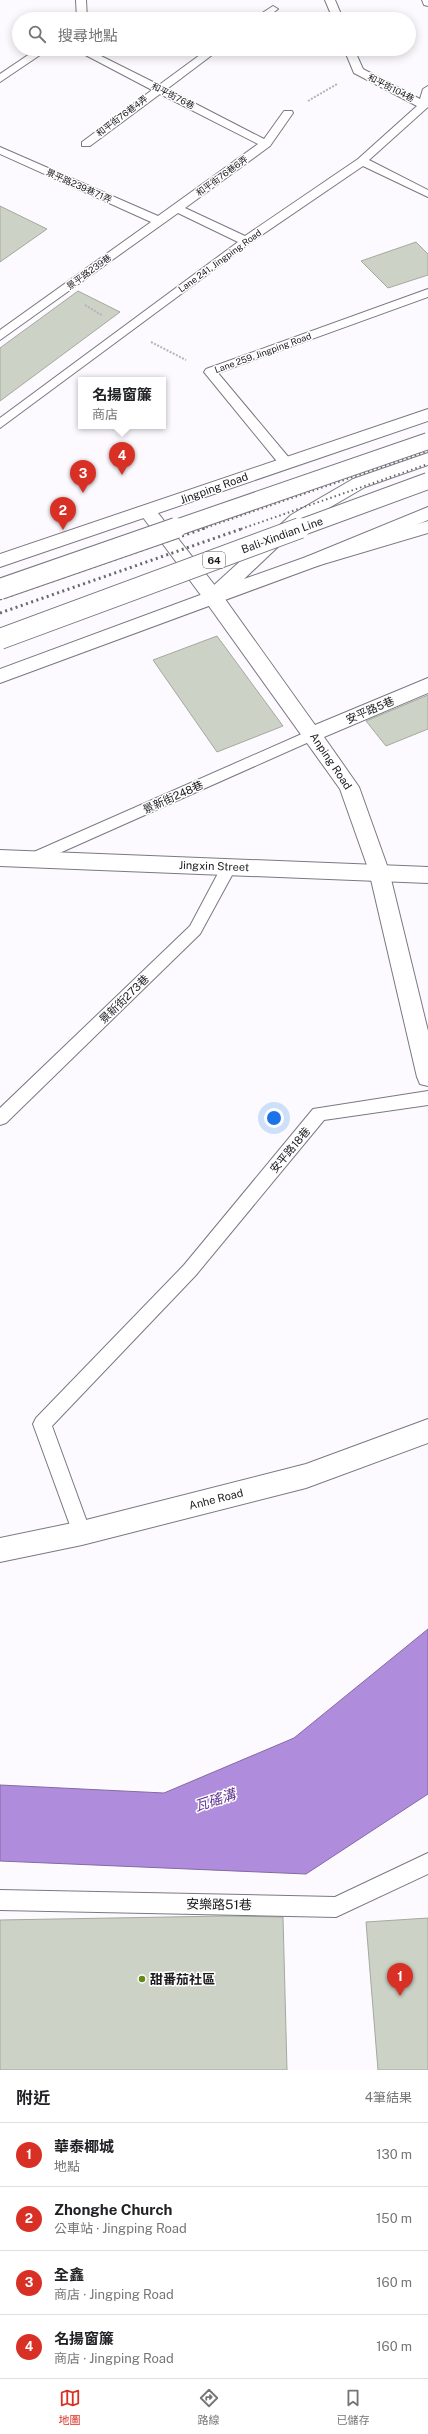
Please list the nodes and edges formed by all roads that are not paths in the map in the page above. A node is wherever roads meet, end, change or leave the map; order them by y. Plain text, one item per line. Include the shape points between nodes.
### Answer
1 (81, 0) edge
2 (330, 0) edge
3 (273, 9) dead end
4 (82, 12) edge
5 (268, 12) edge
6 (335, 12) edge
7 (34, 56) edge
8 (93, 56) edge
9 (205, 56) edge
10 (352, 56) edge
11 (0, 79) edge
12 (158, 89) junction
13 (428, 89) edge
14 (424, 105) junction
15 (288, 113) road end
16 (86, 144) dead end
17 (266, 144) junction
18 (0, 150) edge
19 (362, 161) junction
20 (428, 194) edge
21 (177, 208) junction
22 (159, 221) junction
23 (246, 241) junction
24 (428, 293) edge
25 (0, 336) edge
26 (428, 415) edge
27 (0, 424) edge
28 (428, 441) edge
29 (428, 459) edge
30 (285, 462) junction
31 (428, 481) edge
32 (148, 512) junction
33 (428, 513) edge
34 (428, 527) edge
35 (0, 561) edge
36 (313, 561) junction
37 (0, 588) edge
38 (213, 597) junction
39 (0, 639) edge
40 (0, 676) edge
41 (428, 685) edge
42 (313, 734) junction
43 (0, 858) edge
44 (32, 859) junction
45 (229, 866) junction
46 (379, 872) junction
47 (428, 875) edge
48 (428, 1077) edge
49 (428, 1098) edge
50 (0, 1118) edge
51 (428, 1431) edge
52 (82, 1533) junction
53 (0, 1550) edge
54 (428, 1863) edge
55 (0, 1900) edge

1 - 4 lane
2 - 6 lane
3 - 5 lane
7 - 11 lane
8 - 12 lane, 和平街76巷
9 - 12 lane, 和平街76巷4弄
10 - 14 lane, 和平街104巷 via 358,71
12 - 16 lane, 和平街76巷4弄
12 - 17 lane, 和平街76巷
13 - 14 lane
14 - 19 lane, Lane 241, Jingping Road
15 - 17 lane, 和平街76巷6弄
17 - 21 lane, 和平街76巷6弄
18 - 22 lane, 景平路239巷71弄
19 - 20 lane
19 - 23 lane, Lane 241, Jingping Road
21 - 22 lane, 景平路239巷
21 - 23 lane
22 - 25 lane, 景平路239巷
23 - 27 lane, Lane 241, Jingping Road
24 - 30 lane, Lane 259, Jingping Road via 210,372
26 - 30 main road, Jingping Road
28 - 37 main road, bridge
29 - 38 main road via 359,483 297,519
30 - 32 main road, Jingping Road
31 - 39 main road, Bali-Xindian Line / 64, bridge
32 - 35 main road, Jingping Road
32 - 38 main road, Anping Road
33 - 36 main road
34 - 36 main road
36 - 38 main road
38 - 40 main road
38 - 42 main road, Anping Road
41 - 42 main road, 安平路5巷
42 - 44 lane, 景新街248巷
42 - 46 main road, Anping Road via 350,787
43 - 44 main road, Jingxin Street
44 - 45 main road, Jingxin Street
45 - 46 main road, Jingxin Street
45 - 50 lane, 景新街273巷 via 195,930
46 - 47 main road, Jingxin Street
46 - 48 main road, Anping Road
49 - 52 lane, 安平路18巷 via 319,1114 190,1270 42,1424
51 - 52 main road, Anhe Road via 306,1476
52 - 53 main road, Anhe Road
54 - 55 lane, 安樂路51巷 via 336,1906

